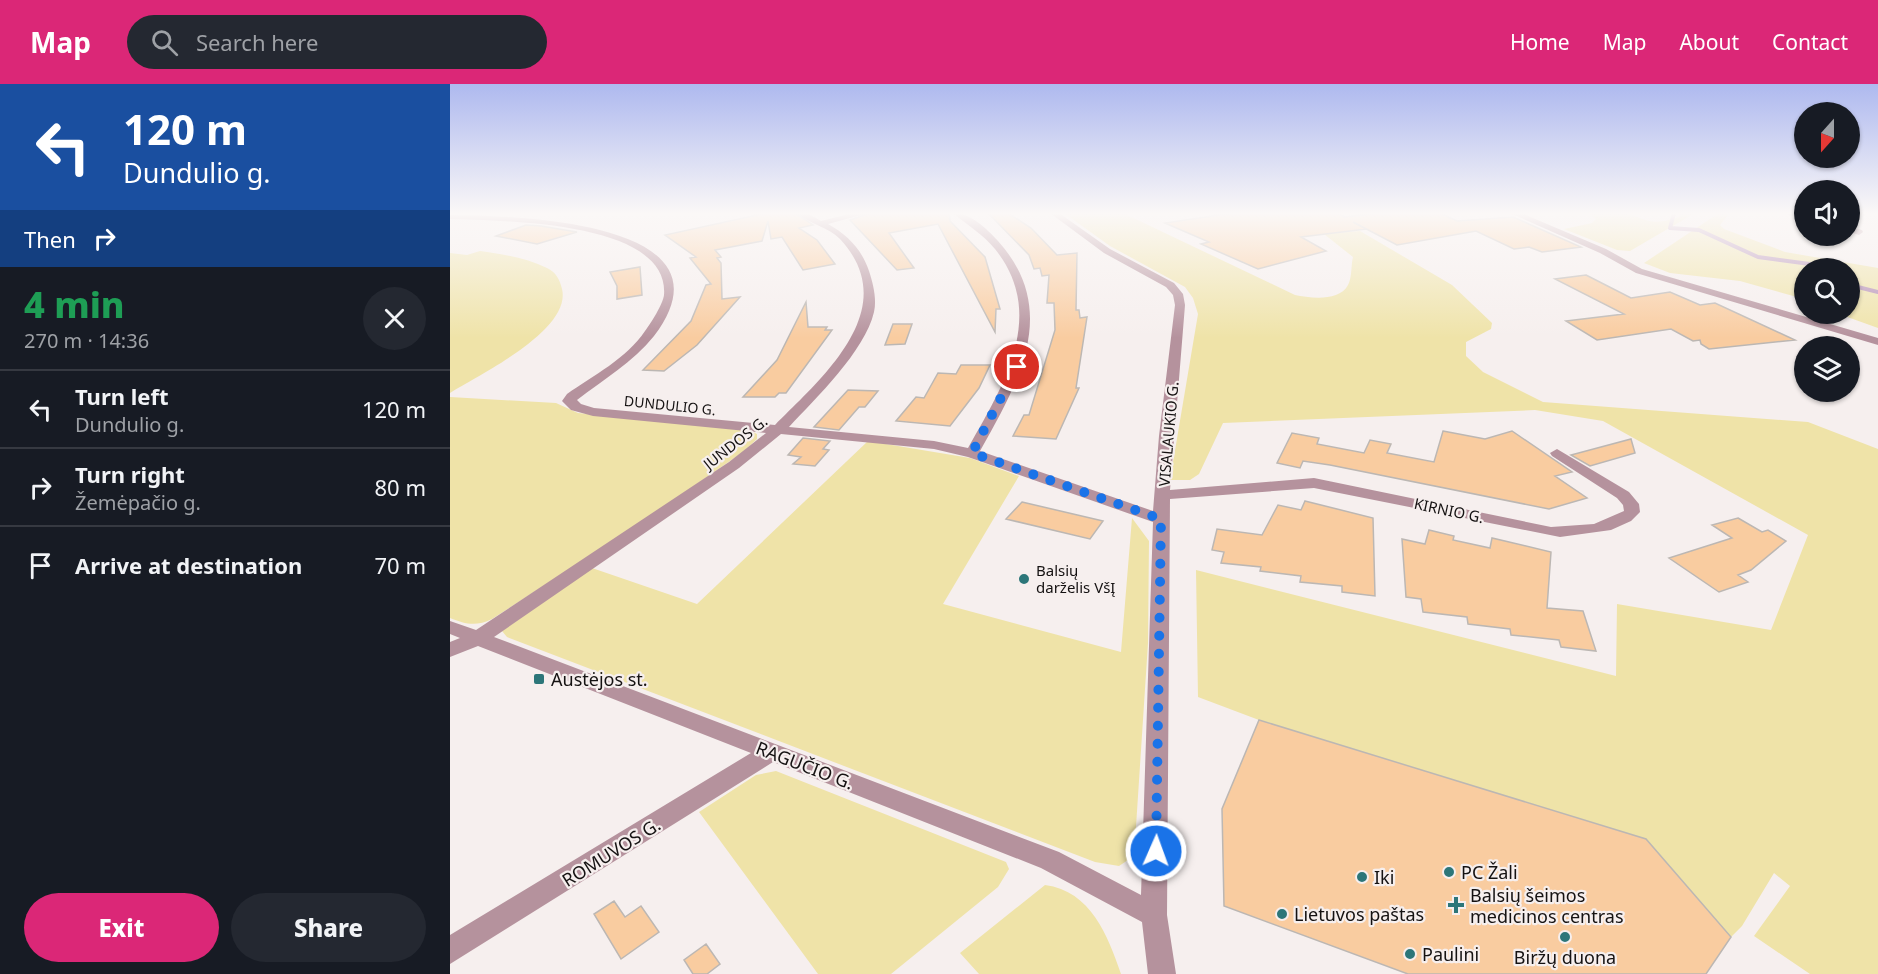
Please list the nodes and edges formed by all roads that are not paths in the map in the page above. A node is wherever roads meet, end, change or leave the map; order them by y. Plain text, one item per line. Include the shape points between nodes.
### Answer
1 (652, 255) edge
2 (857, 255) edge
3 (1003, 255) edge
4 (1115, 255) edge
5 (1609, 255) edge
6 (1878, 342) edge
7 (777, 431) junction
8 (972, 453) junction
9 (1557, 453) dead end
10 (1162, 495) junction
11 (1161, 519) junction
12 (450, 627) edge
13 (478, 638) junction
14 (450, 650) edge
15 (771, 752) junction
16 (1154, 915) junction
17 (450, 950) edge
18 (1162, 974) edge

1 - 7 street, DUNDULIO G. via 659,259 669,282 666,305 659,318 637,347 569,400 593,412
2 - 7 street, JUNDOS G. via 869,285 869,312 850,350
3 - 8 street via 1022,290 1026,309 1022,352 1011,382
4 - 10 street, VISALAUKIO G. via 1170,285 1178,294
5 - 6 street via 1639,271
7 - 8 street, DUNDULIO G. via 934,445
7 - 13 street, JUNDOS G. via 657,519
8 - 11 street, DUNDULIO G.
9 - 10 street, KIRNIO G. via 1623,495 1632,512 1626,518 1576,534 1314,483
10 - 11 street, VISALAUKIO G.
11 - 16 street, VISALAUKIO G.
12 - 13 street, RAGUČIO G.
13 - 14 street, JUNDOS G.
13 - 15 street, RAGUČIO G.
15 - 16 street, RAGUČIO G. via 1050,860
15 - 17 street, ROMUVOS G.
16 - 18 street, VISALAUKIO G.

